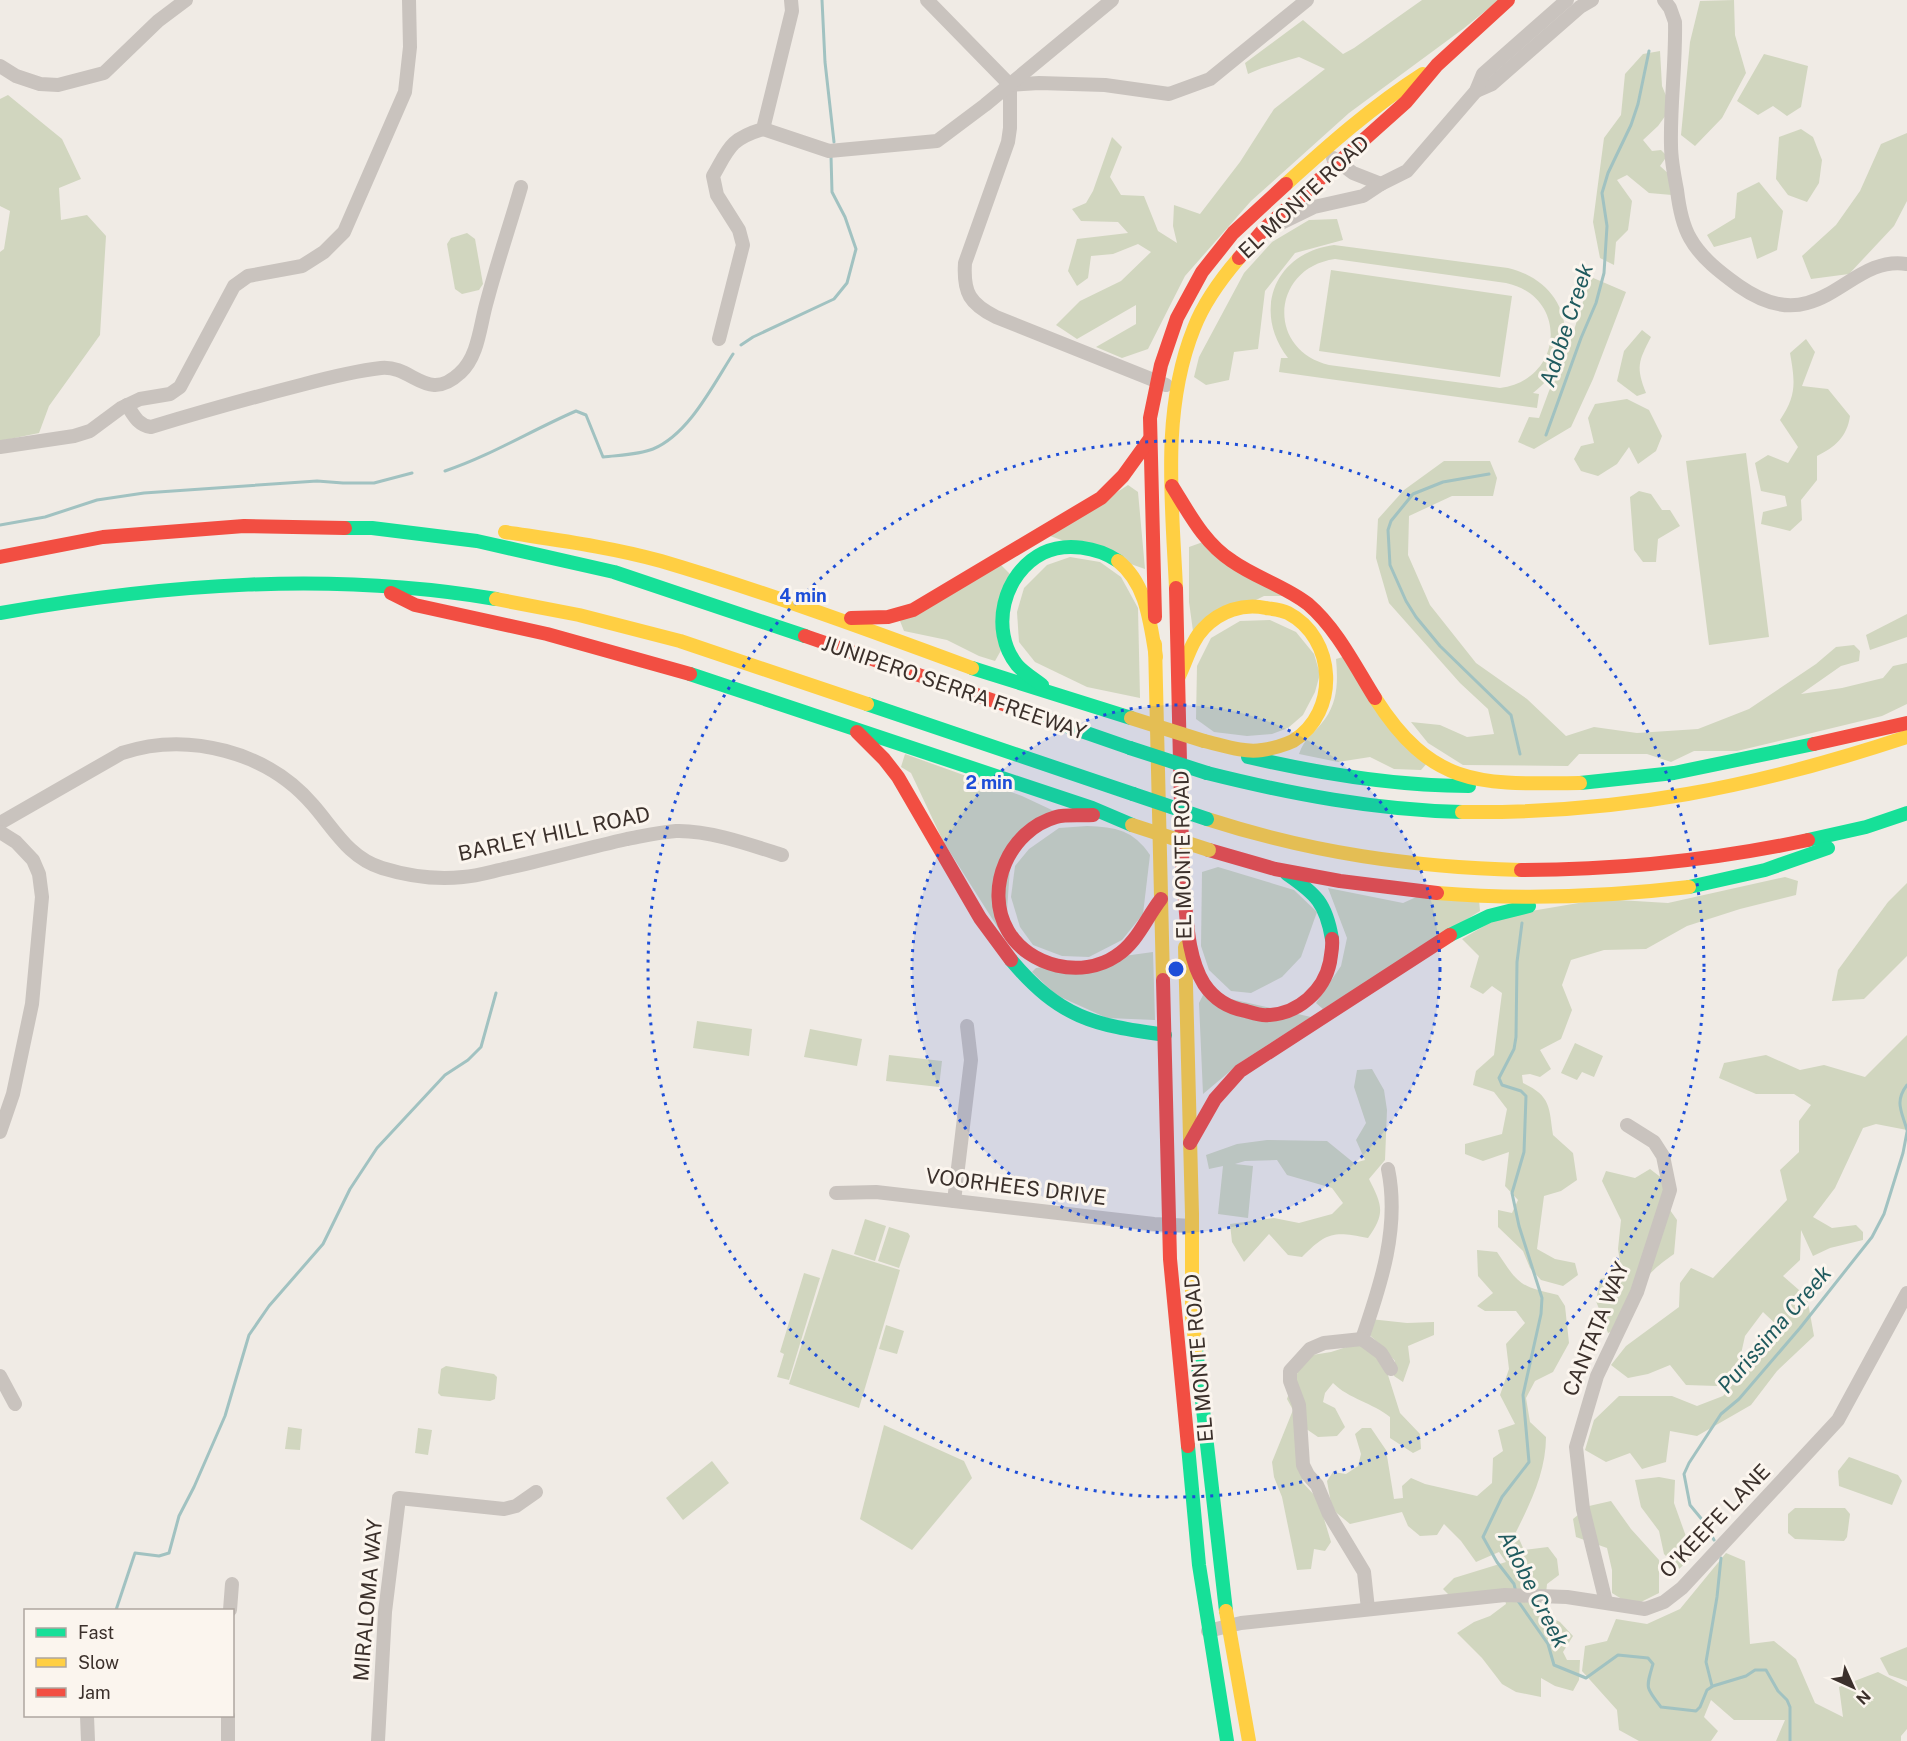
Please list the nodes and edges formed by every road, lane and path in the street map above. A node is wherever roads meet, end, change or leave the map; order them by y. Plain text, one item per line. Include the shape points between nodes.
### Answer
1 (186, 0) edge
2 (409, 0) edge
3 (791, 0) edge
4 (927, 0) edge
5 (1112, 0) edge
6 (1307, 0) edge
7 (1508, 0) edge
8 (1567, 0) edge
9 (1592, 0) edge
10 (1664, 0) edge
11 (1437, 65) junction
12 (0, 66) edge
13 (1010, 85) junction
14 (1476, 91) junction
15 (763, 129) junction
16 (1324, 149) junction
17 (1338, 164) junction
18 (1381, 183) junction
19 (521, 187) dead end
20 (1241, 255) junction
21 (1907, 264) edge
22 (719, 339) dead end
23 (1156, 381) junction
24 (1176, 388) junction
25 (127, 405) junction
26 (1149, 440) junction
27 (0, 447) edge
28 (1172, 486) junction
29 (477, 542) junction
30 (0, 557) edge
31 (375, 585) junction
32 (0, 613) edge
33 (825, 614) junction
34 (1156, 657) junction
35 (1179, 676) junction
36 (1088, 705) junction
37 (1907, 723) edge
38 (854, 727) junction
39 (1907, 737) edge
40 (1204, 741) junction
41 (1504, 783) junction
42 (1907, 813) edge
43 (0, 823) edge
44 (1132, 825) junction
45 (1876, 825) junction
46 (0, 832) edge
47 (782, 855) dead end
48 (1274, 868) junction
49 (1183, 882) junction
50 (1612, 896) junction
51 (1161, 899) junction
52 (967, 1026) dead end
53 (1166, 1035) junction
54 (1627, 1125) dead end
55 (0, 1132) edge
56 (1190, 1143) junction
57 (1388, 1169) dead end
58 (836, 1193) dead end
59 (954, 1201) junction
60 (1169, 1226) junction
61 (1192, 1226) junction
62 (1907, 1293) edge
63 (1362, 1339) junction
64 (1391, 1369) dead end
65 (0, 1376) edge
66 (15, 1404) dead end
67 (536, 1492) dead end
68 (232, 1584) dead end
69 (1606, 1602) junction
70 (230, 1609) edge
71 (1368, 1609) junction
72 (1228, 1626) junction
73 (1208, 1631) junction
74 (87, 1717) edge
75 (228, 1717) edge
76 (88, 1741) edge
77 (228, 1741) edge
78 (378, 1741) edge
79 (1227, 1741) edge
80 (1249, 1741) edge

1 - 12 street via 104,73 58,85 40,84
2 - 25 street via 410,47 405,92 344,232 302,266 248,276 234,286 180,387 170,394
3 - 15 street via 792,11
4 - 13 street
5 - 13 street
6 - 13 street via 1210,79 1169,94 1105,85
7 - 11 main road, EL MONTE ROAD
8 - 14 street via 1483,74
9 - 14 street via 1492,84
10 - 21 street via 1675,22 1671,146 1679,205 1690,239 1704,256 1749,293 1782,305 1821,298 1881,265
11 - 16 main road, EL MONTE ROAD via 1396,90
11 - 17 main road, EL MONTE ROAD via 1407,102
13 - 15 street via 947,135 926,143 829,151
13 - 23 street via 1008,142 965,263 969,296 996,317
14 - 18 street via 1407,171
15 - 22 street via 736,140 713,177 717,195 739,230 743,245
16 - 17 street
16 - 23 main road, EL MONTE ROAD via 1233,233 1202,272 1177,318
17 - 18 street
17 - 20 main road, EL MONTE ROAD via 1283,211
18 - 20 street via 1363,196 1314,207 1285,220
19 - 25 street via 473,356 451,381 426,385 398,369 361,371 151,427 137,422
20 - 24 main road, EL MONTE ROAD via 1218,282 1194,327
23 - 24 street
23 - 26 main road, EL MONTE ROAD
24 - 28 main road, EL MONTE ROAD
25 - 27 street via 90,431
26 - 33 main road via 1101,498 926,604 888,617 859,619
26 - 34 main road, EL MONTE ROAD
28 - 35 main road, EL MONTE ROAD
28 - 41 main road via 1201,532 1220,552 1286,588 1318,613 1415,749 1453,774
29 - 30 main road, JUNIPERO SERRA FREEWAY via 372,528 244,526 103,537
29 - 33 main road via 506,532 594,546 660,561
29 - 39 main road, JUNIPERO SERRA FREEWAY, bridge via 614,572 1207,773 1272,790 1376,806 1500,814 1635,805 1698,795 1834,761
31 - 32 main road, JUNIPERO SERRA FREEWAY via 252,583 126,592
31 - 38 main road via 415,605 626,654
31 - 45 main road, JUNIPERO SERRA FREEWAY, bridge via 544,608 680,641 1207,819 1280,840 1367,858 1495,870 1566,871 1706,858
33 - 36 main road
34 - 36 main road via 1142,595 1120,562 1107,554 1079,547 1038,556 1006,591 1000,620 1005,647 1032,680
34 - 51 main road, EL MONTE ROAD
35 - 40 main road via 1203,629 1238,607 1263,606 1286,611 1313,633 1325,655 1329,676 1324,703 1300,736 1288,744 1262,750
35 - 49 main road, EL MONTE ROAD
36 - 40 main road, bridge
37 - 41 main road via 1647,777 1593,783
38 - 44 main road
38 - 53 main road via 899,779 992,936 1027,979 1058,1006 1085,1019
40 - 41 main road via 1234,754 1356,777 1457,785
42 - 45 main road, JUNIPERO SERRA FREEWAY
43 - 47 street, BARLEY HILL ROAD via 122,753 142,747 197,745 263,765 303,794 353,852 380,868 404,873 464,878 583,848 679,831 710,835
44 - 48 main road, bridge
44 - 51 main road via 1093,815 1070,814 1033,826 1014,844 1001,869 998,894 1003,918 1014,939 1042,961 1064,968 1092,967 1130,946
45 - 50 main road via 1808,856 1762,870 1684,887
46 - 55 street via 33,860 42,897 32,1005 13,1094
48 - 49 main road via 1317,897 1330,918 1335,946 1322,986 1301,1005 1276,1015 1251,1014 1229,1007 1203,983 1191,949
48 - 50 main road via 1464,895
49 - 56 main road, EL MONTE ROAD
50 - 56 main road via 1512,909 1449,936 1238,1072 1217,1095
51 - 53 main road, EL MONTE ROAD
52 - 59 street via 971,1060
53 - 60 main road, EL MONTE ROAD
54 - 69 street, CANTATA WAY via 1654,1142 1663,1156 1670,1190 1636,1292 1597,1376 1576,1447 1582,1509
56 - 61 main road, EL MONTE ROAD
57 - 63 street via 1392,1236
58 - 59 street, VOORHEES DRIVE via 876,1192
59 - 60 street, VOORHEES DRIVE
60 - 61 street, VOORHEES DRIVE
60 - 73 main road, EL MONTE ROAD
61 - 72 main road, EL MONTE ROAD via 1192,1317
62 - 69 street, O'KEEFE LANE via 1838,1420 1682,1588 1664,1602 1644,1609
63 - 64 street via 1381,1353
63 - 71 street via 1324,1343 1310,1349 1290,1371 1290,1381 1299,1405 1303,1465 1364,1572
65 - 66 street
67 - 78 street, MIRALOMA WAY via 504,1509 399,1498 385,1612
68 - 70 street
69 - 71 street, O'KEEFE LANE via 1505,1595
71 - 72 street, O'KEEFE LANE
72 - 73 street, O'KEEFE LANE
72 - 80 main road, EL MONTE ROAD
73 - 79 main road, EL MONTE ROAD
74 - 76 street
75 - 77 street

